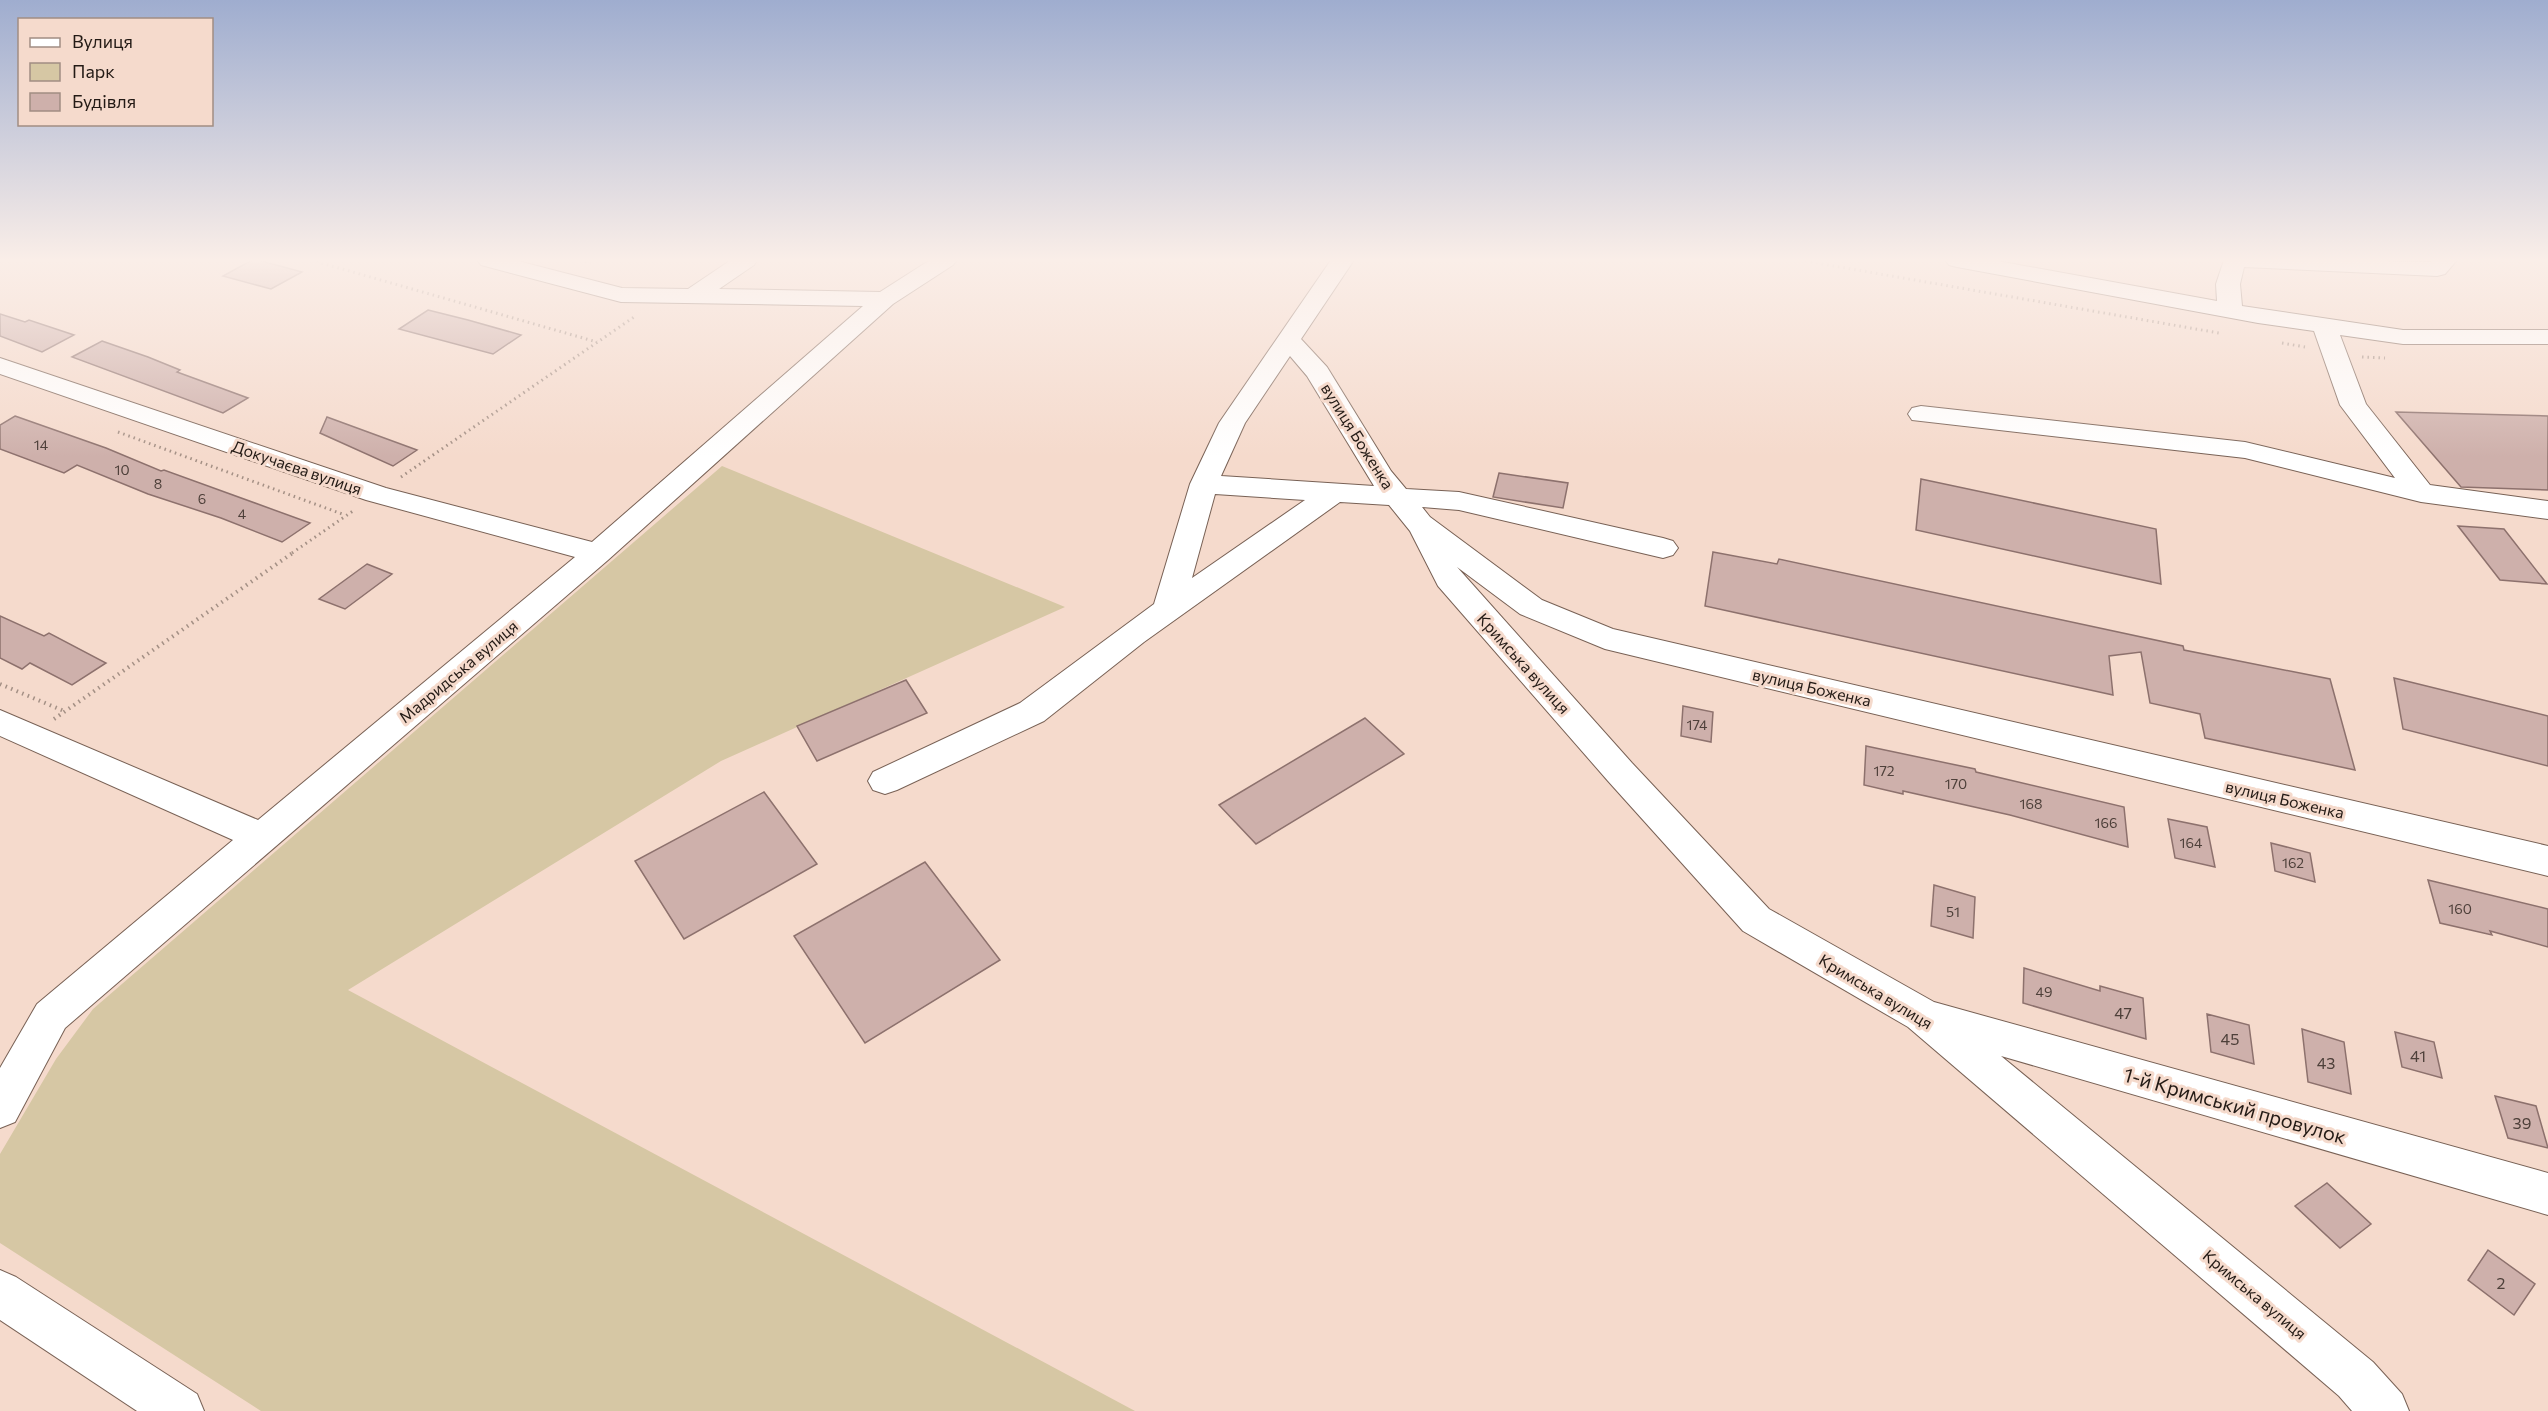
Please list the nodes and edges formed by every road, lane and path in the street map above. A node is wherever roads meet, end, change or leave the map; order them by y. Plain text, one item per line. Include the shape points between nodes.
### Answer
1 (2324, 325) edge
2 (541, 326) edge
3 (620, 326) edge
4 (854, 326) edge
5 (1297, 326) edge
6 (2330, 326) edge
7 (2548, 337) edge
8 (1288, 340) junction
9 (597, 342) junction
10 (0, 366) edge
11 (1921, 414) dead end
12 (111, 430) dead end
13 (1204, 484) junction
14 (1335, 492) junction
15 (376, 494) junction
16 (2421, 494) junction
17 (1408, 510) junction
18 (2548, 510) edge
19 (346, 516) junction
20 (1664, 548) dead end
21 (598, 553) junction
22 (1168, 610) junction
23 (0, 684) edge
24 (65, 711) junction
25 (0, 722) edge
26 (31, 735) junction
27 (885, 781) dead end
28 (261, 837) junction
29 (2548, 861) edge
30 (1922, 1015) junction
31 (0, 1108) edge
32 (2548, 1194) edge
33 (0, 1293) edge
34 (180, 1411) edge
35 (2385, 1411) edge

1 - 16 street via 2353,405
2 - 9 path
3 - 9 path
4 - 21 street, Мадридська вулиця
5 - 8 street
6 - 7 street via 2403,337
8 - 13 street via 1233,423
8 - 17 street, вулиця Боженка via 1318,372 1380,476
9 - 15 path
10 - 15 street, Докучаєва вулиця
11 - 16 street via 2245,450
12 - 19 path
13 - 14 street
13 - 22 street
14 - 17 street
14 - 22 street
15 - 19 path
15 - 21 street, Докучаєва вулиця
16 - 18 street
17 - 20 street via 1459,501
17 - 29 street, вулиця Боженка via 1530,607 1605,639
17 - 30 street, Кримська вулиця via 1449,579 1756,920
19 - 24 path
21 - 28 street, Мадридська вулиця
22 - 27 street via 1032,712
23 - 24 path
24 - 26 path
25 - 26 street
26 - 28 street
28 - 31 street, Мадридська вулиця via 51,1016
30 - 32 street, 1-й Кримський провулок
30 - 35 street, Кримська вулиця via 2356,1379
33 - 34 street

